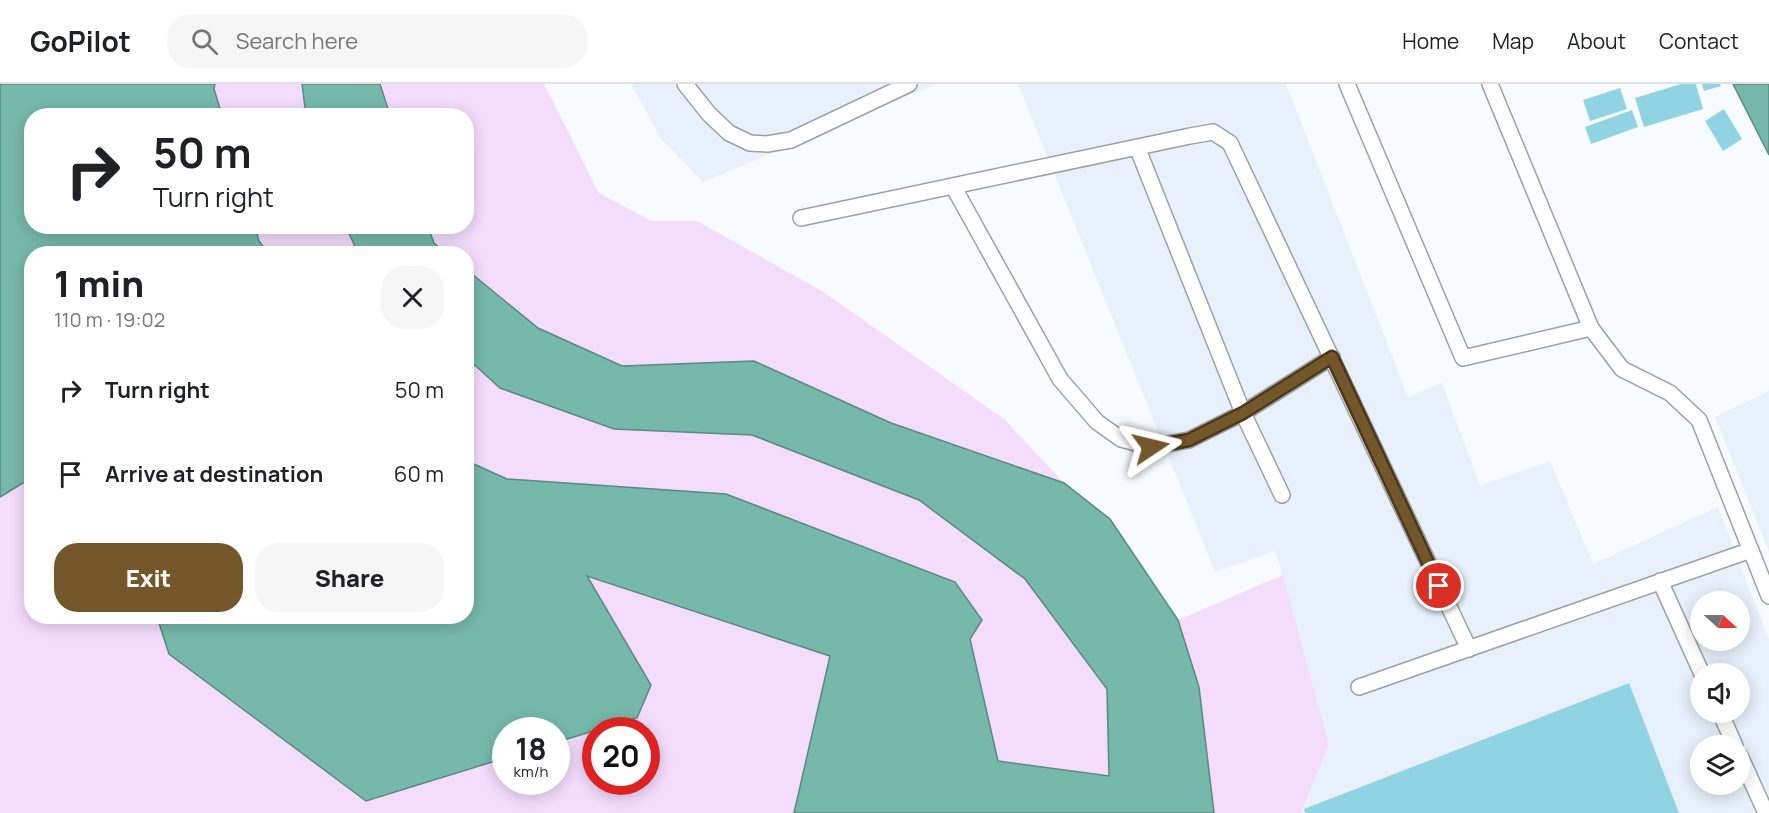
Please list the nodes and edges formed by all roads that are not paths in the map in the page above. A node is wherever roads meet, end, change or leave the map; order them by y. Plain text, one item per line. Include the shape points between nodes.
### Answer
1 (685, 84) edge
2 (909, 84) edge
3 (1347, 84) edge
4 (1490, 84) edge
5 (1137, 147) junction
6 (953, 186) junction
7 (801, 218) dead end
8 (1591, 328) junction
9 (1332, 357) junction
10 (1243, 413) junction
11 (1282, 495) dead end
12 (1751, 550) junction
13 (1660, 581) junction
14 (1769, 596) edge
15 (1469, 649) junction
16 (1697, 663) edge
17 (1359, 687) dead end
18 (1750, 778) edge
19 (1766, 813) edge

1 - 2 lane via 729,133 750,143 767,144 791,140
3 - 8 lane via 1463,358
4 - 8 lane
5 - 6 lane
5 - 9 lane via 1213,132 1230,143
5 - 10 lane
6 - 7 lane
6 - 10 lane via 1060,379 1097,422 1121,439 1151,447 1189,440
8 - 12 lane via 1622,369 1670,393 1699,420
9 - 10 lane
9 - 15 lane
10 - 11 lane
12 - 13 lane
12 - 14 lane
13 - 15 lane
13 - 16 lane
15 - 17 lane
18 - 19 lane

